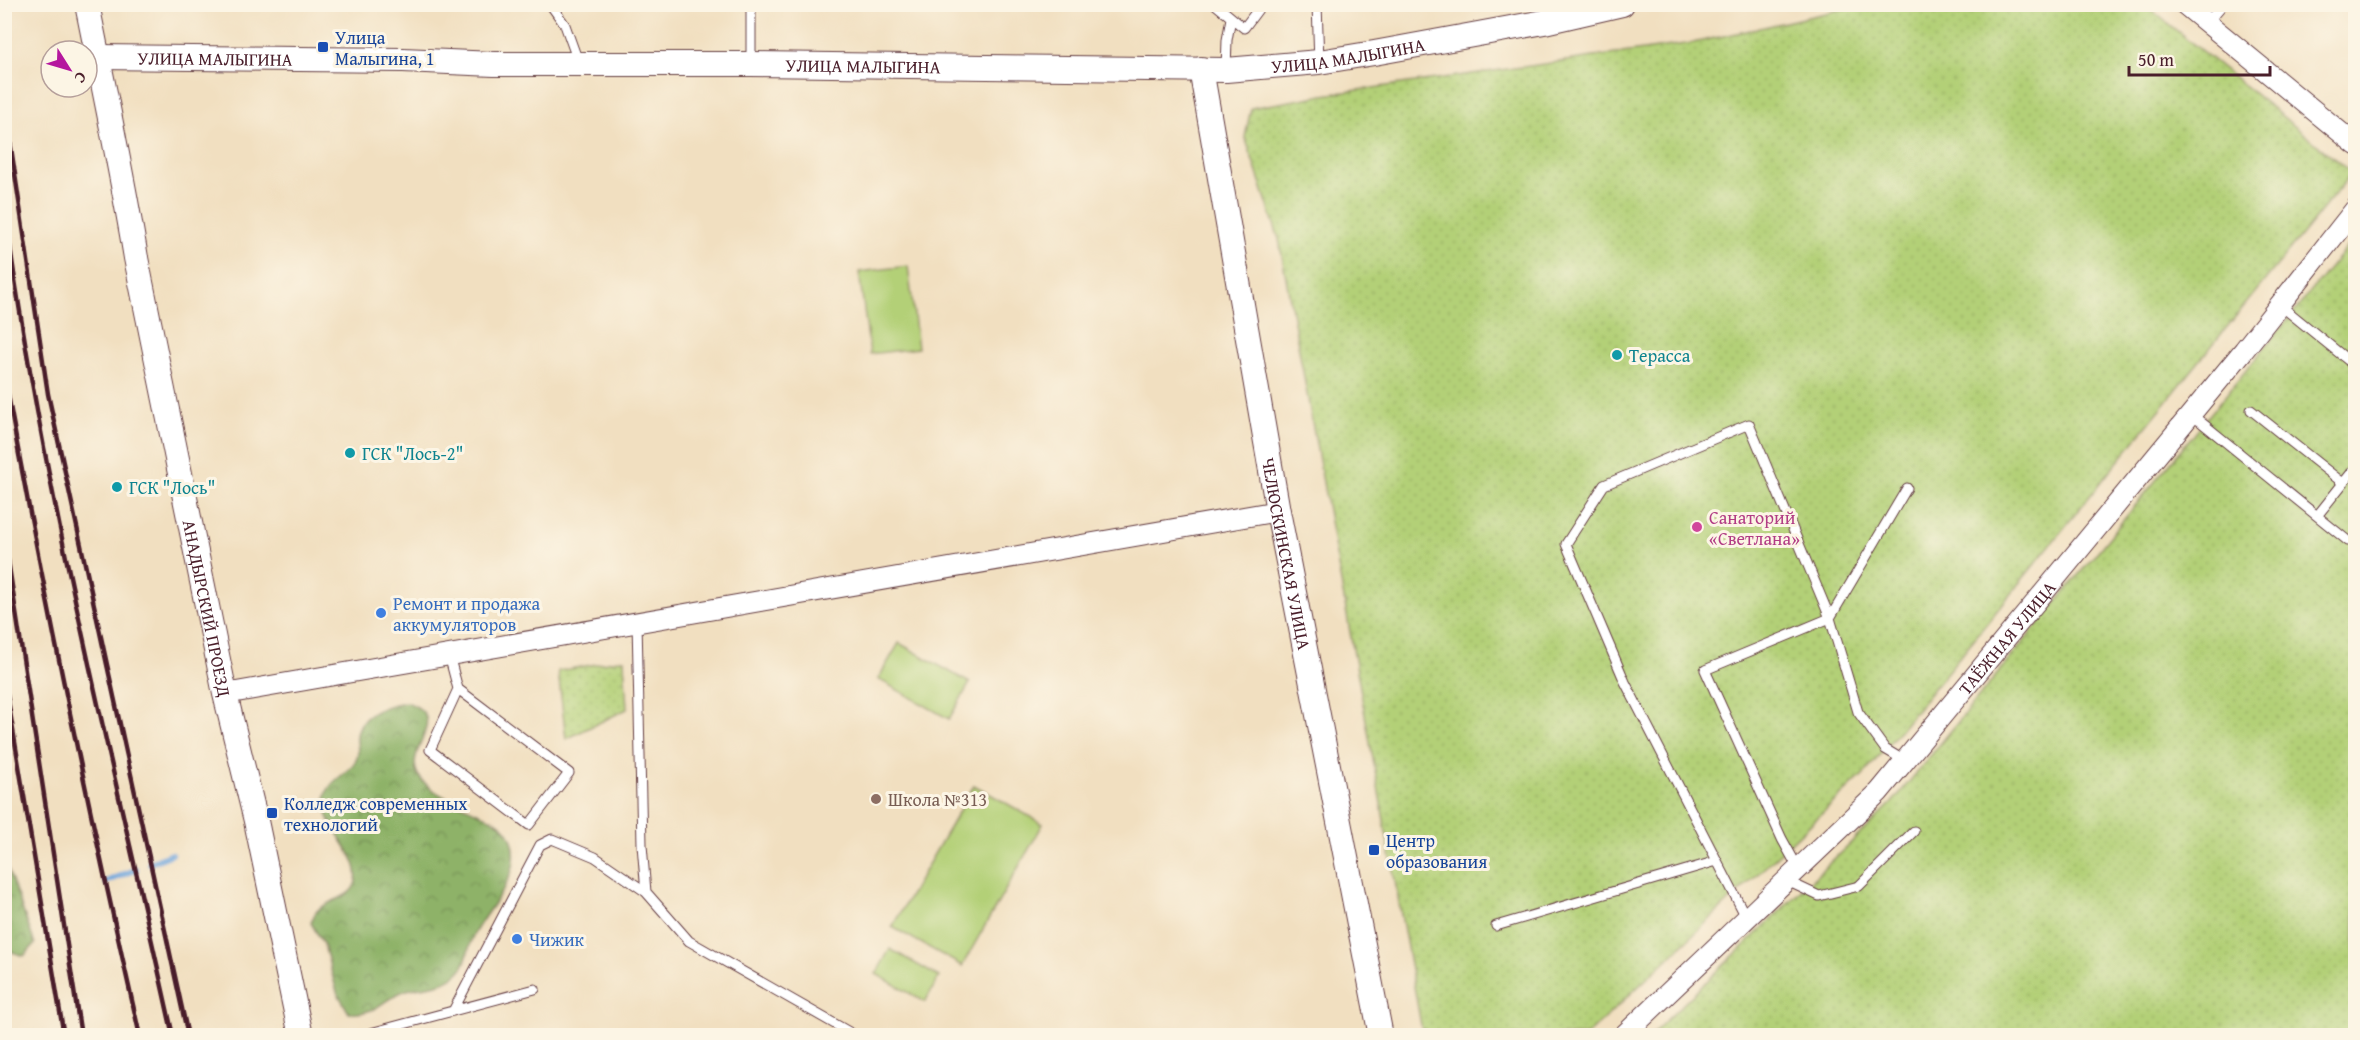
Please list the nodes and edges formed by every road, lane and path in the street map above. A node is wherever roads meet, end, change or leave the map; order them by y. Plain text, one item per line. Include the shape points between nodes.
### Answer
1 (87, 4) edge
2 (550, 4) edge
3 (752, 4) edge
4 (1215, 4) edge
5 (1262, 4) edge
6 (1317, 4) edge
7 (1622, 4) edge
8 (2184, 4) edge
9 (2223, 4) edge
10 (1231, 18) junction
11 (2207, 23) junction
12 (94, 39) edge
13 (99, 57) edge
14 (99, 62) edge
15 (1319, 62) junction
16 (579, 64) junction
17 (751, 64) junction
18 (1201, 69) junction
19 (1226, 70) junction
20 (2355, 145) edge
21 (2355, 208) edge
22 (2280, 305) junction
23 (2355, 370) edge
24 (2251, 410) dead end
25 (2191, 414) junction
26 (2355, 467) edge
27 (2343, 483) junction
28 (1906, 488) dead end
29 (1278, 511) junction
30 (2317, 516) junction
31 (2348, 541) dead end
32 (1830, 618) junction
33 (637, 622) junction
34 (449, 655) junction
35 (458, 689) junction
36 (225, 694) junction
37 (1905, 761) junction
38 (1914, 831) dead end
39 (1717, 861) junction
40 (1791, 874) junction
41 (646, 892) junction
42 (1746, 917) junction
43 (1496, 926) dead end
44 (535, 989) dead end
45 (453, 1011) junction
46 (301, 1035) edge
47 (359, 1035) edge
48 (856, 1035) edge
49 (1381, 1035) edge
50 (1623, 1035) edge

1 - 12 street, АНАДЫРСКИЙ ПРОЕЗД
2 - 16 lane via 565,25
3 - 17 lane
4 - 10 lane
5 - 10 lane via 1244,28
6 - 15 lane
7 - 15 street, УЛИЦА МАЛЫГИНА via 1544,22
8 - 11 street
9 - 11 lane
10 - 19 lane
11 - 20 street
13 - 16 street, УЛИЦА МАЛЫГИНА
14 - 36 street, АНАДЫРСКИЙ ПРОЕЗД
15 - 19 street, УЛИЦА МАЛЫГИНА
16 - 17 street, УЛИЦА МАЛЫГИНА
17 - 18 street, УЛИЦА МАЛЫГИНА
18 - 19 street, УЛИЦА МАЛЫГИНА
18 - 29 street, ЧЕЛЮСКИНСКАЯ УЛИЦА
21 - 22 street, ТАЁЖНАЯ УЛИЦА
22 - 23 lane
22 - 25 street, ТАЁЖНАЯ УЛИЦА
24 - 27 lane
25 - 30 lane
25 - 37 street, ТАЁЖНАЯ УЛИЦА
26 - 27 lane
27 - 30 lane
28 - 32 lane
29 - 33 street
29 - 49 street, ЧЕЛЮСКИНСКАЯ УЛИЦА
30 - 31 lane
32 - 37 lane via 1858,712 1885,749
32 - 39 lane via 1749,424 1604,484 1566,544 1625,682
32 - 40 lane via 1705,670 1782,839
33 - 34 street
33 - 41 lane
34 - 35 lane
34 - 36 street
35 - 35 lane via 569,773 529,825 430,750
36 - 46 street, АНАДЫРСКИЙ ПРОЕЗД
37 - 40 street, ТАЁЖНАЯ УЛИЦА via 1879,792
38 - 40 lane via 1859,886 1819,896
39 - 42 lane
39 - 43 lane
40 - 42 street, ТАЁЖНАЯ УЛИЦА
41 - 45 lane via 595,857 552,839 540,845
41 - 48 lane via 689,941
42 - 50 street, ТАЁЖНАЯ УЛИЦА
44 - 45 lane
45 - 47 lane

